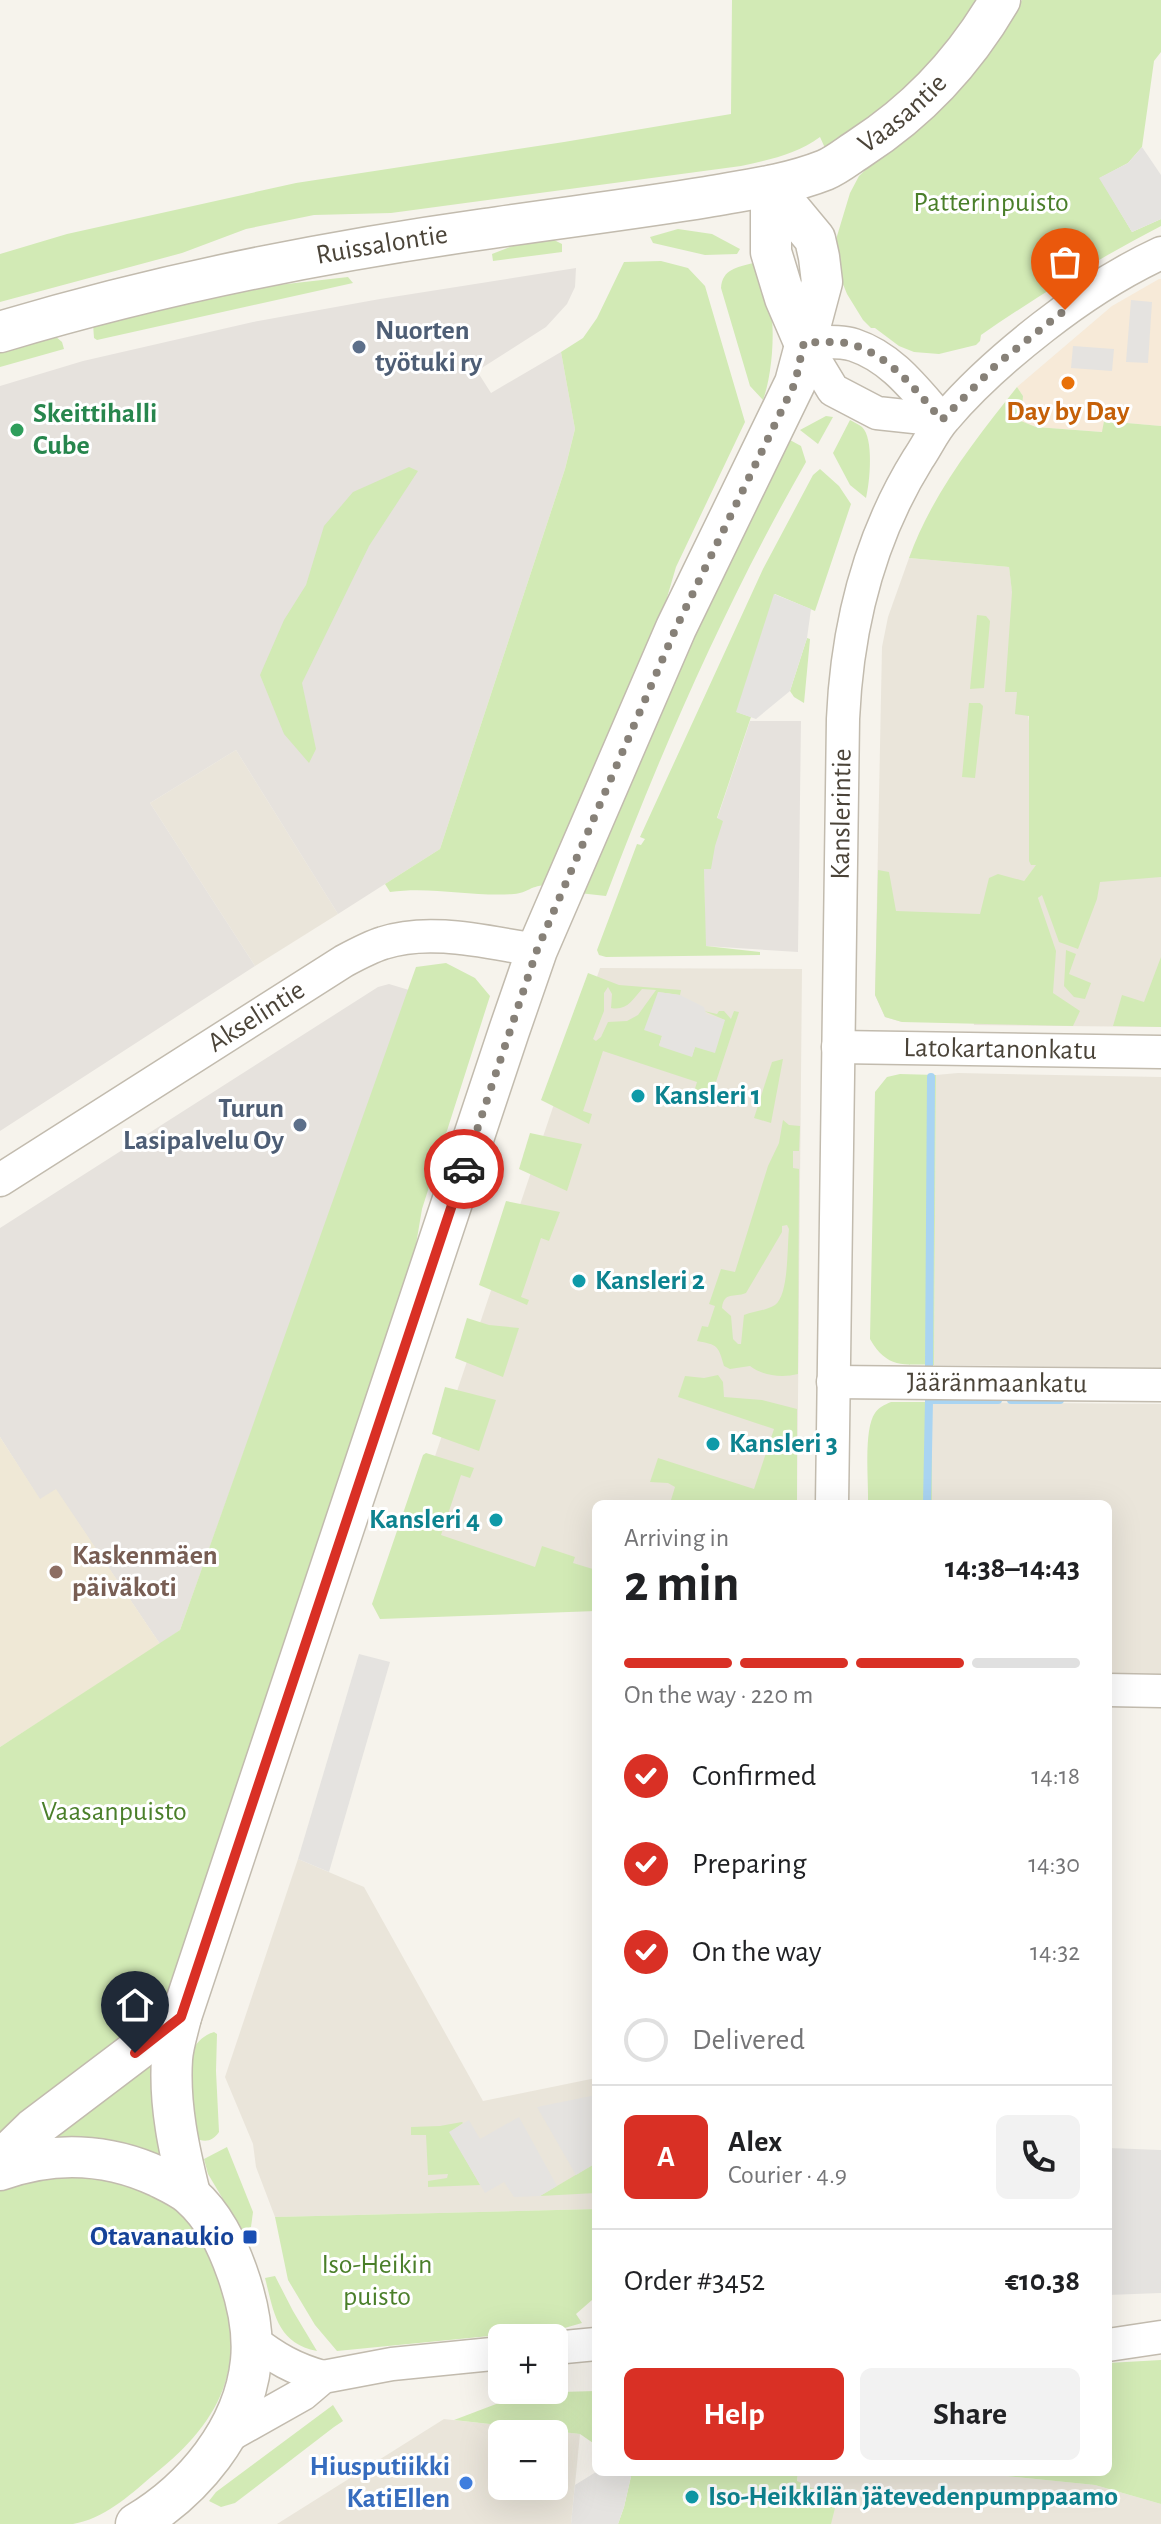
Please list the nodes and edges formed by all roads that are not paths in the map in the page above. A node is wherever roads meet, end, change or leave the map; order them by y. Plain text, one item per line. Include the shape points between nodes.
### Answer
1 (1000, 0) edge
2 (771, 186) junction
3 (1161, 253) edge
4 (0, 332) edge
5 (804, 342) junction
6 (942, 420) junction
7 (537, 950) junction
8 (838, 1047) junction
9 (1161, 1052) edge
10 (0, 1180) edge
11 (833, 1382) junction
12 (1161, 1385) edge
13 (832, 1500) edge
14 (1112, 1690) edge
15 (1161, 1691) edge
16 (181, 2017) junction
17 (0, 2161) edge
18 (0, 2170) edge
19 (190, 2194) junction
20 (1161, 2337) edge
21 (252, 2340) junction
22 (592, 2344) edge
23 (1112, 2344) edge
24 (568, 2347) edge
25 (488, 2354) edge
26 (323, 2377) junction
27 (223, 2439) junction
28 (156, 2519) edge

1 - 2 street, Vaasantie via 985,27 915,109 826,170
2 - 4 street, Ruissalontie via 269,264
2 - 5 street via 815,239 822,282
3 - 6 street, Kanslerintie via 1065,310 997,364
5 - 6 street via 851,344 878,357 896,368
5 - 6 street via 833,390 877,413
5 - 7 street via 795,383 676,628
6 - 8 street, Kanslerintie via 887,518 851,629 843,719
7 - 10 street, Akselintie via 440,937 369,948
7 - 16 street
8 - 9 street, Latokartanonkatu
8 - 11 street, Kanslerintie
11 - 12 street, Jääränmaankatu
11 - 13 street, Kanslerintie
14 - 15 street
16 - 17 street via 33,2129
16 - 19 street via 172,2057 173,2116
18 - 19 street via 48,2158 100,2158 150,2173
19 - 21 street via 224,2238 245,2296
20 - 23 street
21 - 26 street via 294,2370
21 - 27 street via 247,2382
22 - 24 street
25 - 26 street
26 - 27 street
27 - 28 street

